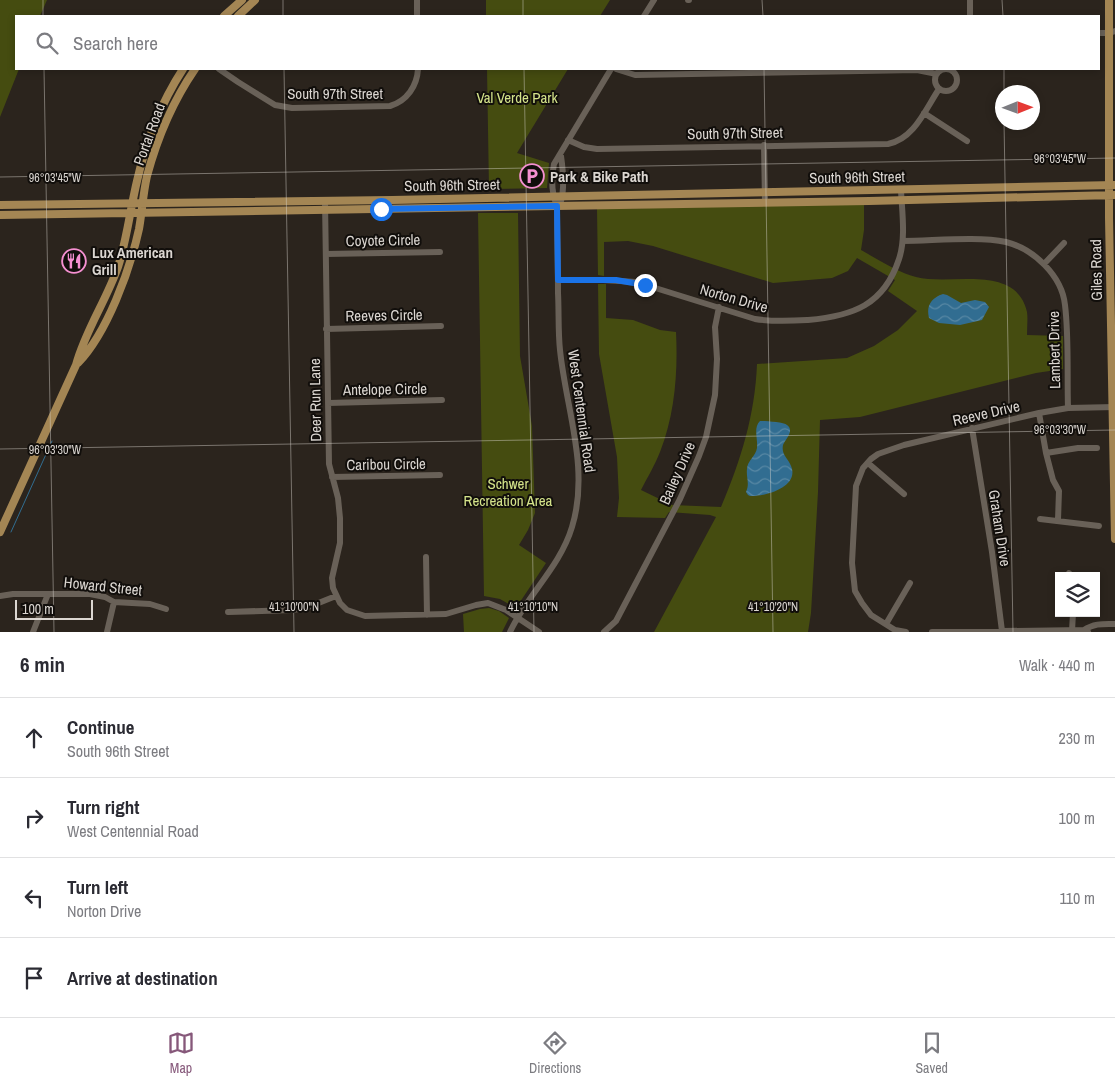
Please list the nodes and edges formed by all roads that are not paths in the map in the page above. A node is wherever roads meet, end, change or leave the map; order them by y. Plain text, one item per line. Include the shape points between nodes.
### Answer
1 (242, 0) edge
2 (256, 0) edge
3 (417, 0) edge
4 (654, 0) edge
5 (970, 0) edge
6 (1109, 0) edge
7 (225, 15) edge
8 (239, 15) edge
9 (417, 15) edge
10 (645, 15) edge
11 (970, 15) edge
12 (1100, 33) edge
13 (1113, 33) edge
14 (182, 70) edge
15 (194, 70) edge
16 (220, 70) edge
17 (418, 70) edge
18 (610, 70) edge
19 (619, 70) edge
20 (918, 70) edge
21 (918, 70) edge
22 (943, 70) edge
23 (952, 70) edge
24 (937, 74) junction
25 (940, 89) junction
26 (924, 113) junction
27 (568, 140) junction
28 (967, 141) dead end
29 (764, 145) junction
30 (561, 156) junction
31 (1112, 185) edge
32 (765, 189) junction
33 (901, 190) junction
34 (1112, 195) edge
35 (553, 196) junction
36 (562, 196) junction
37 (901, 200) junction
38 (325, 201) junction
39 (133, 202) junction
40 (765, 202) junction
41 (142, 203) junction
42 (0, 205) edge
43 (557, 206) junction
44 (325, 210) junction
45 (131, 212) junction
46 (141, 213) junction
47 (0, 215) edge
48 (903, 241) junction
49 (1064, 243) dead end
50 (440, 252) dead end
51 (326, 254) junction
52 (1044, 264) junction
53 (558, 280) junction
54 (719, 307) junction
55 (441, 326) dead end
56 (326, 329) junction
57 (76, 365) junction
58 (442, 400) dead end
59 (328, 403) junction
60 (1114, 407) edge
61 (1068, 408) junction
62 (1039, 413) junction
63 (972, 428) junction
64 (1097, 448) dead end
65 (1046, 453) junction
66 (868, 463) junction
67 (440, 475) dead end
68 (332, 477) junction
69 (904, 494) dead end
70 (1040, 519) dead end
71 (1058, 520) junction
72 (1099, 526) dead end
73 (0, 532) edge
74 (1115, 539) edge
75 (426, 557) dead end
76 (910, 583) dead end
77 (48, 594) junction
78 (0, 596) edge
79 (336, 596) junction
80 (114, 602) junction
81 (166, 609) dead end
82 (228, 612) dead end
83 (427, 615) junction
84 (518, 617) junction
85 (1073, 617) edge
86 (886, 624) junction
87 (1115, 624) edge
88 (1002, 631) junction
89 (1072, 631) edge
90 (1086, 631) edge
91 (33, 632) edge
92 (107, 632) edge
93 (510, 632) edge
94 (539, 632) edge
95 (604, 632) edge
96 (906, 632) edge
97 (932, 632) edge

1 - 7 main road
2 - 8 main road
3 - 9 street
4 - 10 street
5 - 11 street
6 - 13 main road, Giles Road
12 - 13 street
13 - 31 main road, Giles Road
14 - 39 main road, Portal Road via 151,132
15 - 41 main road, Portal Road via 161,134
16 - 17 street, South 97th Street via 275,105 292,108 390,106 410,93
18 - 27 street, West Centennial Road
19 - 21 street via 633,75
20 - 24 street
22 - 24 street
23 - 25 street via 957,78 955,87 946,92
24 - 25 street via 935,82
25 - 26 street
26 - 28 street
26 - 29 street, South 97th Street via 909,134 897,142
27 - 29 street, South 97th Street via 592,149
27 - 30 street, West Centennial Road
29 - 32 street
30 - 35 street, West Centennial Road via 554,164
30 - 36 street, West Centennial Road
31 - 33 main road, South 96th Street
31 - 34 main road, Giles Road
32 - 33 main road, South 96th Street
32 - 36 main road, South 96th Street
32 - 40 street
33 - 37 street, Norton Drive
34 - 37 main road, South 96th Street
34 - 60 main road, Giles Road
35 - 36 main road, South 96th Street
35 - 38 main road, South 96th Street
35 - 43 street, West Centennial Road
36 - 43 street, West Centennial Road
37 - 40 main road, South 96th Street
37 - 48 street, Norton Drive
38 - 41 main road, South 96th Street
38 - 44 street, Deer Run Lane
39 - 41 main road, South 96th Street
39 - 42 main road, South 96th Street
39 - 45 main road, Portal Road
40 - 43 main road, South 96th Street
41 - 46 main road, Portal Road
43 - 44 main road, South 96th Street
43 - 53 street, West Centennial Road
44 - 46 main road, South 96th Street
44 - 51 street, Deer Run Lane
45 - 46 main road, South 96th Street
45 - 47 main road, South 96th Street
45 - 57 main road, Portal Road via 118,268
46 - 57 main road, Portal Road via 119,293 86,355
48 - 52 street, Lambert Drive via 1006,242
48 - 54 street, Norton Drive via 900,258 883,289 870,302 845,315 769,322
49 - 52 street
50 - 51 street, Coyote Circle
51 - 56 street, Deer Run Lane
52 - 61 street, Lambert Drive via 1057,282 1065,304
53 - 54 street, Norton Drive via 626,281
53 - 84 street, West Centennial Road via 560,349 578,458 578,498 563,549
54 - 95 street, Bailey Drive via 715,327 715,395 706,437 680,499 620,614
55 - 56 street, Reeves Circle
56 - 59 street, Deer Run Lane
57 - 73 main road
58 - 59 street, Antelope Circle
59 - 68 street, Deer Run Lane
60 - 61 street, Reeve Drive
60 - 74 main road, Giles Road
61 - 62 street, Reeve Drive
62 - 63 street, Reeve Drive
62 - 65 street
63 - 66 street, Reeve Drive via 887,450
63 - 88 street, Graham Drive
64 - 65 street
65 - 71 street via 1059,491
66 - 69 street
66 - 86 street via 856,486 853,578 855,591 862,603 871,615
67 - 68 street, Caribou Circle
68 - 79 street, Deer Run Lane via 340,518 340,542 332,578
70 - 71 street
71 - 72 street
75 - 83 street
76 - 86 street
77 - 78 street
77 - 80 street, Howard Street via 90,594
77 - 91 street, Howard Street
79 - 82 street via 306,608
79 - 83 street via 347,610 365,616
80 - 81 street, Howard Street via 150,604
80 - 92 street
83 - 84 street via 446,614 488,603
84 - 93 street, West Centennial Road
84 - 94 street
85 - 89 street
86 - 96 street
87 - 90 street via 1096,625
88 - 89 street
88 - 97 street
89 - 90 street

